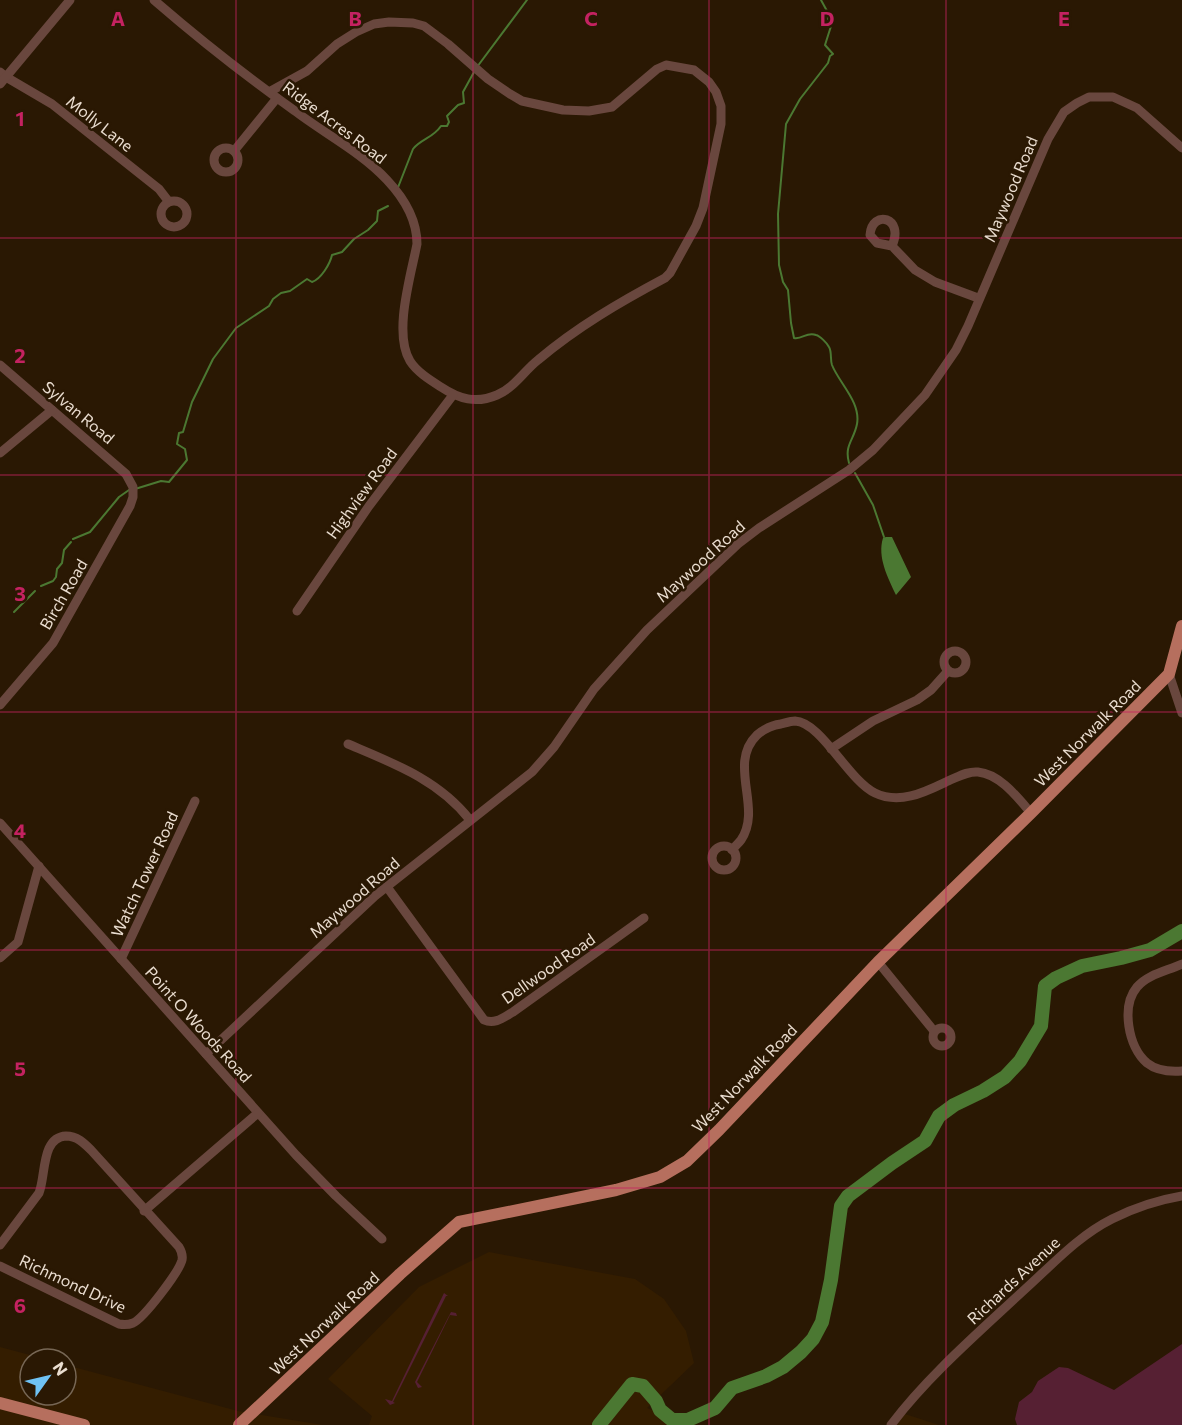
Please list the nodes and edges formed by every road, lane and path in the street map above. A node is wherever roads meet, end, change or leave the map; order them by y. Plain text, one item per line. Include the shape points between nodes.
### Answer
1 (70, 0) edge
2 (154, 0) edge
3 (2, 77) edge
4 (273, 95) junction
5 (1182, 148) edge
6 (234, 151) dead end
7 (169, 202) dead end
8 (892, 246) dead end
9 (978, 298) junction
10 (0, 365) edge
11 (453, 395) junction
12 (52, 410) junction
13 (0, 453) edge
14 (133, 489) joint
15 (297, 611) dead end
16 (1182, 626) edge
17 (948, 670) dead end
18 (1169, 674) junction
19 (0, 705) edge
20 (1182, 713) edge
21 (348, 744) dead end
22 (831, 749) junction
23 (195, 801) dead end
24 (1031, 813) junction
25 (470, 820) junction
26 (0, 823) edge
27 (732, 850) dead end
28 (39, 866) junction
29 (387, 886) junction
30 (644, 918) dead end
31 (0, 958) edge
32 (121, 959) junction
33 (878, 962) junction
34 (1182, 964) edge
35 (934, 1030) dead end
36 (206, 1054) junction
37 (1182, 1071) edge
38 (258, 1113) junction
39 (1182, 1196) edge
40 (144, 1211) junction
41 (382, 1239) dead end
42 (0, 1245) edge
43 (0, 1266) edge
44 (0, 1405) edge
45 (84, 1425) edge
46 (240, 1425) edge
47 (891, 1425) edge

1 - 3 street
2 - 4 street, Ridge Acres Road
3 - 7 street, Molly Lane via 52,104 159,189
4 - 6 street
4 - 11 street, Ridge Acres Road via 366,161 396,191 410,213 417,244 403,324 407,355 418,370
4 - 11 street, Ridge Acres Road via 356,32 389,22 424,26 522,101 563,110 612,107 666,65 694,70 709,82 722,115 703,208 670,273 592,319 499,394 477,400
5 - 9 street, Maywood Road via 1137,108 1114,98 1089,97 1064,112 1048,139
8 - 9 street via 915,270 934,282
9 - 25 street, Maywood Road via 956,350 925,395 895,428 849,470 738,544 615,664 542,762
10 - 12 street, Sylvan Road
11 - 15 street, Highview Road via 369,506
12 - 13 street
12 - 14 street, Sylvan Road via 114,462
14 - 19 street, Birch Road via 130,506 52,642
16 - 18 main road, West Norwalk Road
17 - 22 street via 917,700 873,721
18 - 20 street
18 - 24 main road, West Norwalk Road
21 - 25 street via 425,780
22 - 24 street via 857,781 874,793 891,798 912,797 965,774 980,772 997,779
22 - 27 street via 814,730 796,721 772,726 757,735 748,748 743,770 747,822 742,838
23 - 32 street, Watch Tower Road
24 - 33 main road, West Norwalk Road
25 - 29 street, Maywood Road
26 - 28 street, Point O Woods Road
28 - 31 street via 18,942
28 - 32 street, Point O Woods Road
29 - 30 street, Dellwood Road via 488,1022 513,1012
29 - 36 street, Maywood Road
32 - 36 street, Point O Woods Road
33 - 35 street
33 - 46 main road, West Norwalk Road via 779,1071 687,1161 670,1173 616,1190 459,1222
34 - 37 street via 1142,982 1131,995 1127,1013 1134,1041 1146,1062 1161,1070
36 - 38 street, Point O Woods Road
38 - 40 street
38 - 41 street, Point O Woods Road
39 - 47 street, Richards Avenue via 1112,1219 1078,1240 981,1330
40 - 42 street, Richmond Drive via 86,1144 75,1137 62,1137 49,1148 42,1185 34,1201
40 - 43 street, Richmond Drive via 183,1256 173,1278 131,1324 119,1324
44 - 45 main road

